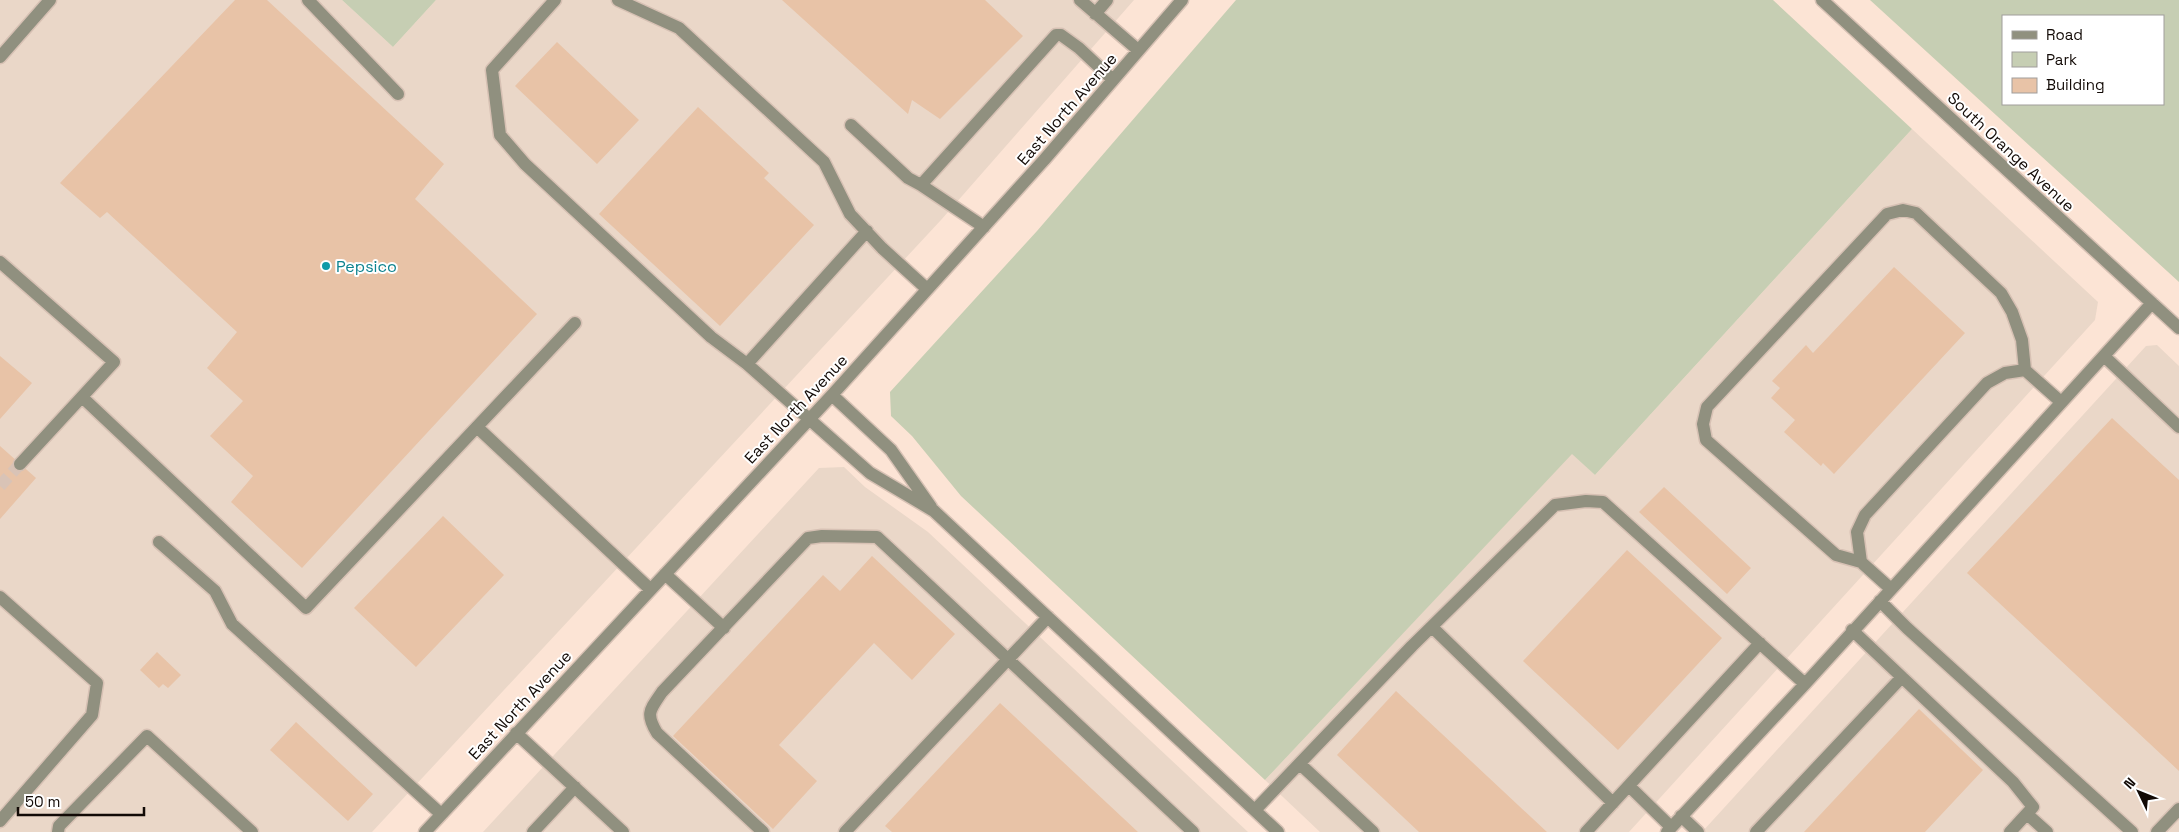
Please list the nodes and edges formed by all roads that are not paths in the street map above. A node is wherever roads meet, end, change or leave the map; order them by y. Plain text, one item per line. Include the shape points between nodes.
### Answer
1 (50, 0) edge
2 (308, 0) edge
3 (555, 0) edge
4 (618, 0) edge
5 (1080, 0) edge
6 (1107, 0) edge
7 (1182, 0) edge
8 (1822, 0) edge
9 (1096, 14) junction
10 (1138, 50) junction
11 (0, 57) edge
12 (1113, 80) junction
13 (398, 94) dead end
14 (851, 124) dead end
15 (920, 185) junction
16 (984, 227) junction
17 (867, 232) junction
18 (0, 262) edge
19 (927, 289) junction
20 (2152, 303) junction
21 (575, 323) dead end
22 (2179, 328) edge
23 (2104, 356) junction
24 (747, 364) junction
25 (2025, 370) junction
26 (832, 395) junction
27 (82, 397) junction
28 (2061, 402) junction
29 (809, 419) junction
30 (2179, 427) edge
31 (478, 428) junction
32 (20, 464) tunnel mouth
33 (934, 511) junction
34 (159, 542) dead end
35 (1861, 562) junction
36 (665, 574) junction
37 (650, 589) junction
38 (1890, 589) junction
39 (0, 598) edge
40 (1880, 600) junction
41 (1048, 617) junction
42 (1432, 627) junction
43 (724, 628) junction
44 (1852, 630) junction
45 (1760, 643) junction
46 (1008, 659) junction
47 (1902, 677) junction
48 (1805, 684) junction
49 (516, 733) junction
50 (1300, 764) junction
51 (1629, 786) junction
52 (575, 787) junction
53 (1613, 803) junction
54 (2179, 809) edge
55 (1255, 810) junction
56 (441, 814) junction
57 (2027, 814) junction
58 (1681, 816) junction
59 (0, 821) edge
60 (1669, 830) edge
61 (58, 832) edge
62 (252, 832) edge
63 (424, 832) edge
64 (533, 832) edge
65 (623, 832) edge
66 (764, 832) edge
67 (845, 832) edge
68 (1193, 832) edge
69 (1278, 832) edge
70 (1373, 832) edge
71 (1586, 832) edge
72 (1698, 832) edge
73 (1756, 832) edge
74 (2010, 832) edge
75 (2047, 832) edge
76 (2132, 832) edge
77 (2157, 832) edge

1 - 11 street
2 - 13 street
3 - 24 street via 492,70 500,135 525,164 711,337
4 - 17 street via 679,28 824,162 850,214
5 - 9 street
6 - 9 street
7 - 10 street, East North Avenue
8 - 20 street, South Orange Avenue
9 - 10 street
10 - 12 street, East North Avenue
12 - 15 street via 1079,48 1056,35
12 - 16 street, East North Avenue
14 - 15 street via 908,178
15 - 16 street
16 - 19 street, East North Avenue
17 - 19 street
17 - 24 street
18 - 27 street via 114,362
19 - 26 street, East North Avenue
20 - 22 street, South Orange Avenue
20 - 23 street
21 - 31 street
23 - 28 street
23 - 30 street
24 - 29 street
25 - 28 street
25 - 35 street via 2005,373 1986,383 1865,514 1857,532
25 - 35 street via 2022,340 2001,293 1916,213 1903,210 1887,214 1707,406 1703,424 1706,440 1836,554
26 - 29 street, East North Avenue
26 - 33 street via 892,450
27 - 31 street via 306,608
27 - 32 street
28 - 38 street
29 - 33 street via 870,473
29 - 36 street, East North Avenue
31 - 37 street
33 - 41 street
34 - 56 street via 216,591 232,624
35 - 38 street
36 - 37 street, East North Avenue
36 - 43 street
37 - 49 street, East North Avenue
38 - 40 street
39 - 59 street via 97,683 92,716
40 - 44 street
40 - 76 street
41 - 46 street
41 - 55 street
42 - 45 street via 1555,504 1586,501 1603,502
42 - 50 street
42 - 53 street
43 - 46 street via 808,538 877,537
43 - 66 street via 662,692 649,718 661,737
44 - 47 street
44 - 48 street
45 - 48 street
45 - 51 street
46 - 67 street
46 - 68 street
47 - 57 street via 2013,782 2033,807
47 - 73 street
48 - 58 street
49 - 52 street
49 - 56 street, East North Avenue
50 - 55 street
50 - 70 street
51 - 53 street
51 - 60 street
52 - 64 street
52 - 65 street
53 - 71 street
54 - 77 street
55 - 69 street
56 - 63 street, East North Avenue
57 - 74 street
57 - 75 street
58 - 60 street
58 - 72 street
61 - 62 street via 59,826 147,736

